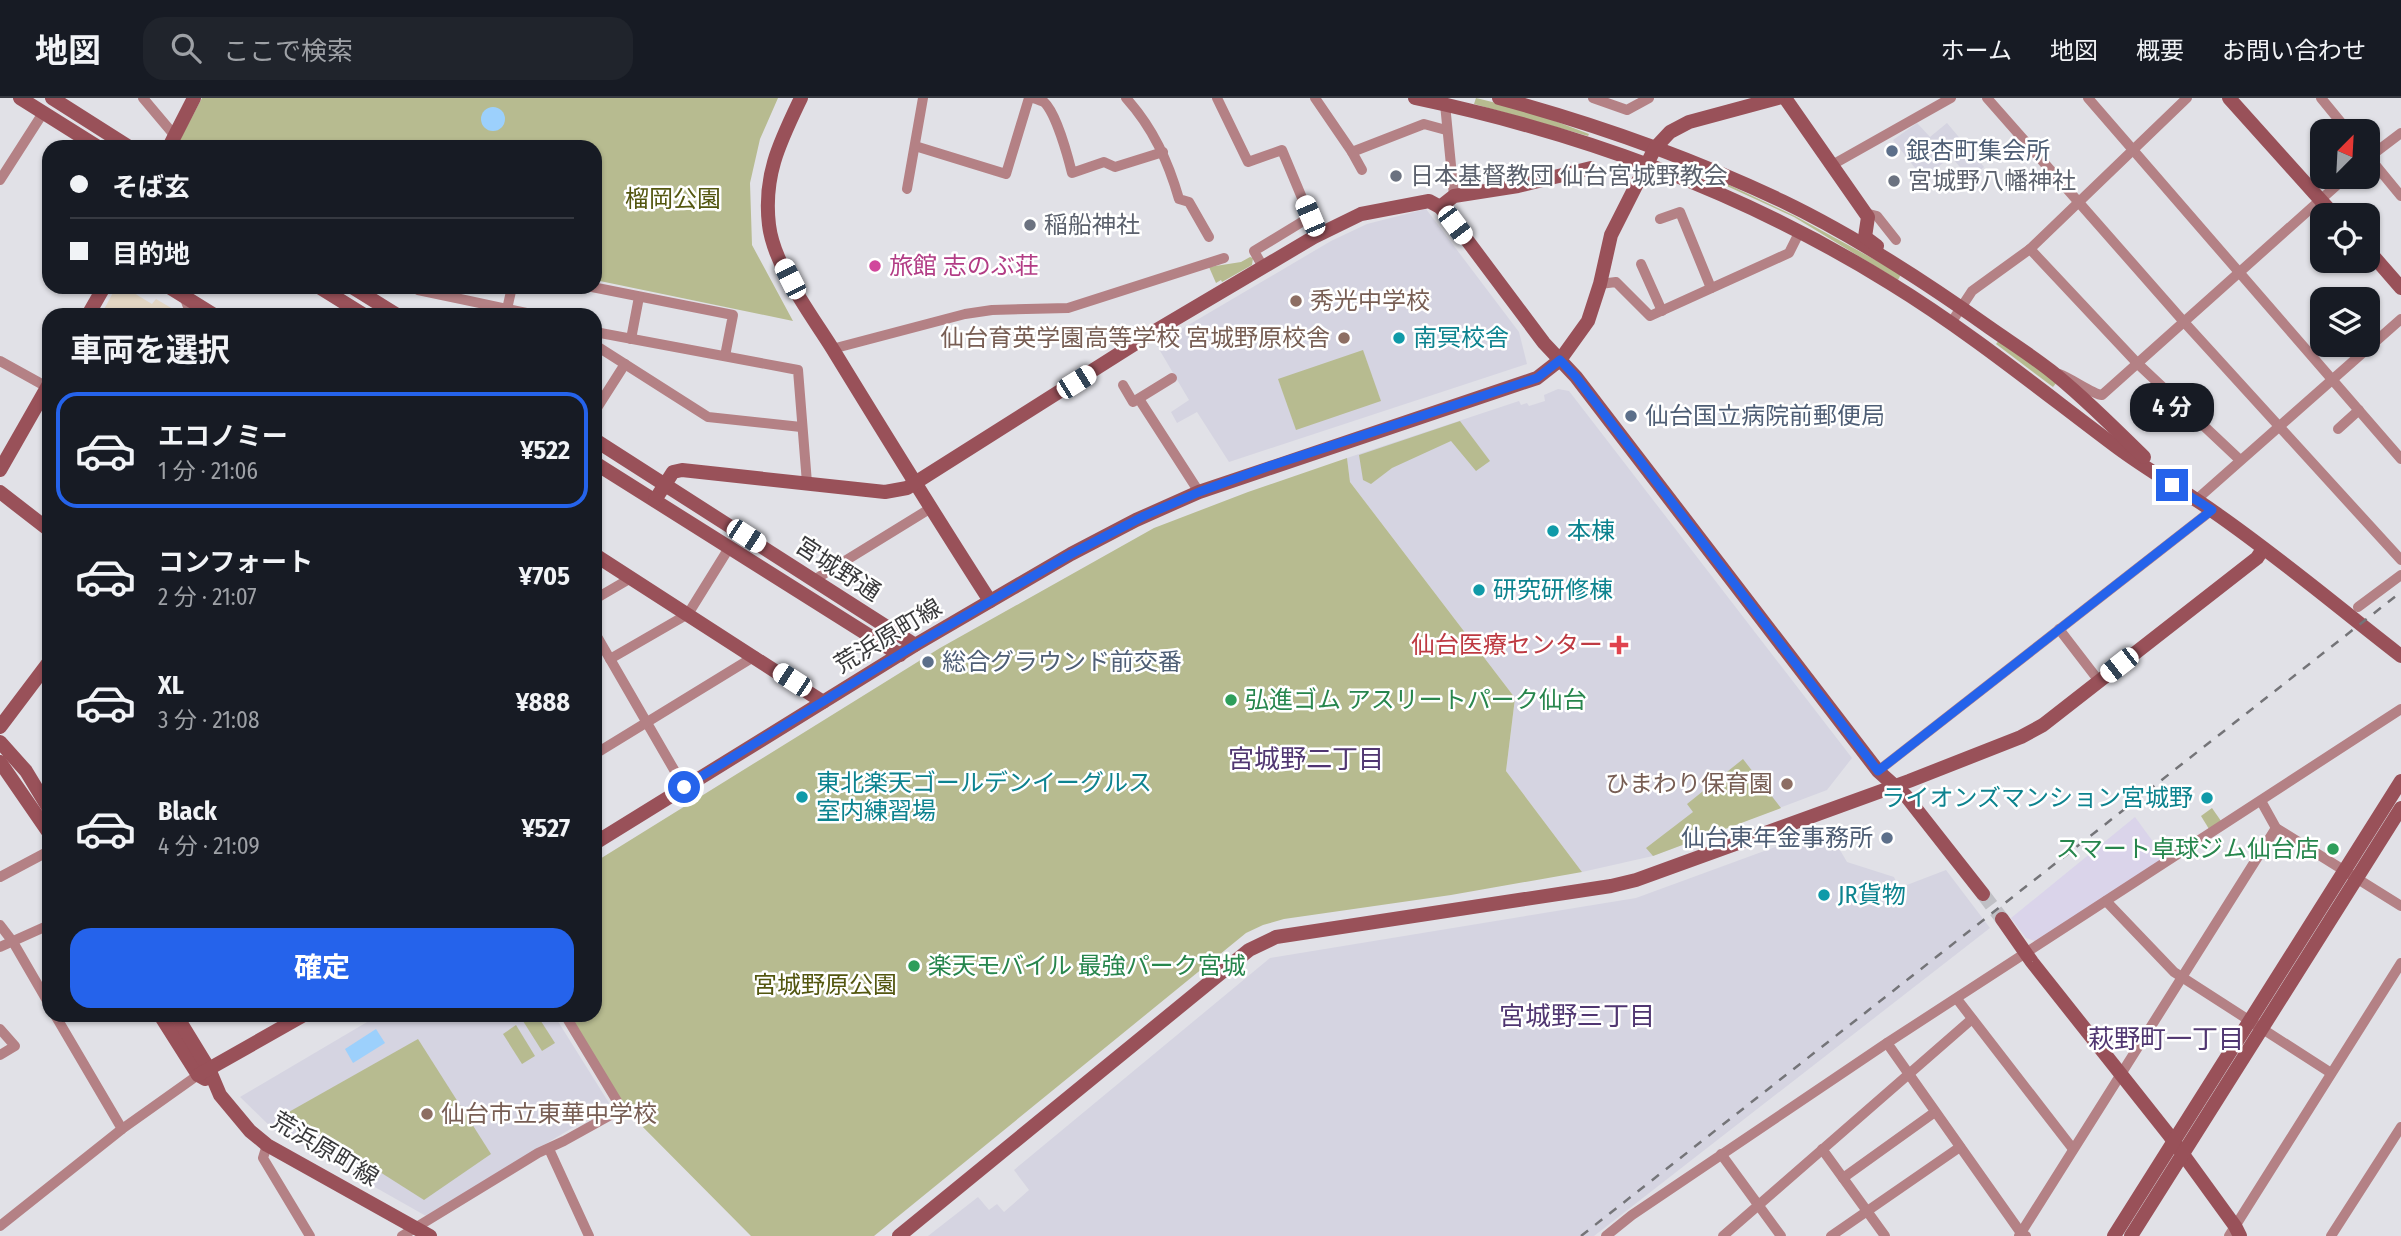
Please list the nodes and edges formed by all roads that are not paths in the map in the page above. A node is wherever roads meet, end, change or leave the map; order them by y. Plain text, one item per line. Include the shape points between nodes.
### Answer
1 (20, 98) edge
2 (52, 98) edge
3 (143, 98) edge
4 (194, 98) edge
5 (801, 98) edge
6 (923, 98) edge
7 (1034, 98) edge
8 (1126, 98) edge
9 (1217, 98) edge
10 (1315, 98) edge
11 (1415, 98) edge
12 (1499, 98) edge
13 (1593, 98) edge
14 (1649, 98) edge
15 (1779, 98) edge
16 (1785, 98) edge
17 (1951, 98) edge
18 (1987, 98) edge
19 (2088, 98) edge
20 (2187, 98) edge
21 (2229, 98) edge
22 (2321, 98) edge
23 (1759, 100) edge
24 (1445, 104) junction
25 (43, 113) junction
26 (2338, 119) edge
27 (1447, 130) junction
28 (2401, 133) edge
29 (87, 140) edge
30 (118, 140) edge
31 (171, 140) edge
32 (173, 140) edge
33 (915, 146) junction
34 (1655, 148) junction
35 (2380, 148) edge
36 (2134, 150) junction
37 (1163, 152) junction
38 (1352, 152) junction
39 (1832, 164) junction
40 (1647, 165) junction
41 (1591, 169) dead end
42 (1362, 170) dead end
43 (2380, 171) edge
44 (0, 180) edge
45 (907, 189) dead end
46 (2332, 189) edge
47 (1454, 196) junction
48 (2401, 196) edge
49 (2319, 200) junction
50 (1783, 202) junction
51 (2322, 203) edge
52 (2078, 204) junction
53 (1440, 207) junction
54 (1865, 213) junction
55 (1660, 219) dead end
56 (1800, 231) junction
57 (1209, 237) dead end
58 (1896, 240) dead end
59 (2030, 249) junction
60 (1224, 258) dead end
61 (1641, 264) dead end
62 (2380, 264) edge
63 (1263, 267) junction
64 (1905, 271) junction
65 (2238, 273) junction
66 (1600, 284) junction
67 (1711, 288) junction
68 (2401, 288) edge
69 (602, 289) edge
70 (181, 294) edge
71 (330, 294) edge
72 (360, 294) edge
73 (437, 294) edge
74 (184, 296) junction
75 (639, 296) junction
76 (1961, 307) junction
77 (188, 308) edge
78 (203, 308) edge
79 (352, 308) edge
80 (377, 308) edge
81 (502, 308) edge
82 (1662, 311) junction
83 (2401, 319) edge
84 (2184, 322) junction
85 (1951, 323) junction
86 (602, 333) edge
87 (631, 339) junction
88 (602, 349) edge
89 (832, 349) junction
90 (725, 356) junction
91 (0, 360) edge
92 (1560, 360) junction
93 (625, 364) junction
94 (2138, 364) junction
95 (2053, 372) junction
96 (1172, 377) dead end
97 (2332, 380) junction
98 (42, 382) edge
99 (1123, 386) dead end
100 (42, 396) edge
101 (1139, 399) junction
102 (602, 400) edge
103 (2359, 411) junction
104 (802, 427) junction
105 (2278, 427) junction
106 (2338, 429) dead end
107 (602, 444) edge
108 (2401, 459) edge
109 (2240, 460) junction
110 (602, 467) edge
111 (0, 470) edge
112 (807, 483) junction
113 (665, 484) junction
114 (916, 484) junction
115 (2172, 485) junction
116 (0, 492) edge
117 (1199, 492) junction
118 (655, 500) junction
119 (2196, 500) junction
120 (931, 508) junction
121 (2212, 510) junction
122 (42, 525) edge
123 (729, 548) junction
124 (2263, 549) junction
125 (602, 559) edge
126 (2401, 561) edge
127 (2401, 575) edge
128 (631, 578) junction
129 (814, 580) junction
130 (602, 595) edge
131 (990, 601) junction
132 (2358, 607) dead end
133 (688, 614) junction
134 (2059, 629) junction
135 (602, 645) edge
136 (915, 645) junction
137 (900, 654) junction
138 (755, 656) junction
139 (2401, 656) edge
140 (610, 659) junction
141 (42, 671) edge
142 (2099, 681) junction
143 (823, 702) junction
144 (2401, 709) edge
145 (646, 722) junction
146 (0, 727) edge
147 (0, 742) edge
148 (602, 750) edge
149 (0, 762) edge
150 (1878, 771) junction
151 (2401, 781) edge
152 (684, 787) junction
153 (1895, 787) junction
154 (42, 797) edge
155 (2261, 802) junction
156 (2401, 808) edge
157 (42, 821) edge
158 (2276, 828) junction
159 (602, 839) edge
160 (42, 855) edge
161 (2351, 875) junction
162 (0, 877) edge
163 (1983, 894) tunnel mouth
164 (2106, 901) junction
165 (2401, 906) edge
166 (2002, 919) tunnel mouth
167 (0, 925) edge
168 (42, 928) edge
169 (13, 942) junction
170 (0, 947) edge
171 (2026, 953) junction
172 (2401, 963) edge
173 (2182, 978) junction
174 (42, 992) edge
175 (1957, 999) junction
176 (1972, 1019) junction
177 (59, 1022) edge
178 (171, 1022) edge
179 (293, 1022) edge
180 (569, 1022) edge
181 (2255, 1026) junction
182 (0, 1028) edge
183 (1887, 1043) junction
184 (0, 1055) edge
185 (1908, 1073) junction
186 (2331, 1073) junction
187 (2122, 1074) junction
188 (207, 1076) junction
189 (1935, 1112) junction
190 (2401, 1127) edge
191 (122, 1129) junction
192 (267, 1145) junction
193 (1959, 1147) junction
194 (2178, 1147) junction
195 (549, 1149) junction
196 (1822, 1149) junction
197 (2073, 1149) junction
198 (1721, 1154) junction
199 (1843, 1178) junction
200 (1758, 1206) junction
201 (1867, 1211) junction
202 (0, 1226) edge
203 (415, 1228) junction
204 (2235, 1233) edge
205 (2022, 1235) edge
206 (310, 1236) edge
207 (402, 1236) edge
208 (429, 1236) edge
209 (589, 1236) edge
210 (899, 1236) edge
211 (1606, 1236) edge
212 (1723, 1236) edge
213 (1781, 1236) edge
214 (1830, 1236) edge
215 (1885, 1236) edge
216 (2114, 1236) edge
217 (2131, 1236) edge
218 (2331, 1236) edge

1 - 25 street
2 - 30 street
3 - 31 street
4 - 32 street
5 - 89 street via 773,160 767,199 769,228 790,279
6 - 33 street
7 - 33 street via 1006,174
7 - 37 street via 1050,112 1072,173 1104,162 1115,167
8 - 37 street
9 - 63 street via 1248,162 1282,150 1310,216 1254,251
10 - 38 street
11 - 24 street
12 - 34 street
13 - 14 street via 1627,110
15 - 23 street
16 - 39 street
17 - 39 street
18 - 52 street
19 - 36 street
20 - 36 street
21 - 49 street
22 - 26 street
23 - 34 street via 1689,122 1670,132
24 - 27 street
24 - 40 street via 1528,125
25 - 29 street
25 - 44 street
27 - 38 street via 1424,124
27 - 47 street
28 - 35 street
33 - 45 street
34 - 40 street, 荒浜原町線
34 - 50 street
36 - 52 street
36 - 65 street
37 - 57 street via 1179,198 1189,202
38 - 42 street
39 - 54 street
40 - 56 street
40 - 66 street, 荒浜原町線 via 1611,235
41 - 47 street
43 - 48 street
46 - 49 street
47 - 53 street
49 - 51 street
49 - 65 street
50 - 54 street via 1815,211 1850,230 1857,228
50 - 64 street
52 - 59 street
52 - 84 street
53 - 63 street via 1422,201 1361,214
53 - 92 street
54 - 58 street via 1877,216
54 - 64 street via 1865,237
55 - 67 street via 1680,212
56 - 67 street via 1789,253
56 - 85 street
59 - 76 street via 1972,291
59 - 94 street
60 - 89 street via 1068,308 965,314
61 - 82 street
62 - 68 street
63 - 114 street
64 - 76 street
65 - 84 street
65 - 97 street
66 - 82 street via 1616,282 1650,316
66 - 92 street, 荒浜原町線 via 1588,321
67 - 82 street
69 - 75 street
70 - 74 street
71 - 79 street
72 - 80 street
73 - 81 street
74 - 77 street
74 - 78 street
75 - 87 street
75 - 90 street via 733,315
76 - 85 street
76 - 95 street
83 - 97 street
84 - 94 street
84 - 105 street
85 - 115 street
86 - 87 street
87 - 90 street
88 - 93 street
89 - 114 street
90 - 104 street via 799,370
91 - 98 street
92 - 117 street, 荒浜原町線 via 1537,378
92 - 150 street
93 - 102 street
93 - 104 street via 708,417
94 - 95 street via 2102,395
94 - 109 street
95 - 115 street
96 - 101 street
97 - 103 street
97 - 105 street
99 - 101 street via 1133,402
100 - 111 street
101 - 117 street
103 - 106 street
103 - 108 street
104 - 112 street
105 - 109 street
105 - 126 street
107 - 113 street, 宮城野通
109 - 119 street
110 - 118 street, 宮城野通
112 - 113 street via 681,470 673,472
112 - 114 street via 885,492
113 - 118 street
113 - 129 street, 宮城野通
114 - 120 street
115 - 119 street
116 - 122 street
117 - 131 street, 荒浜原町線 via 1136,520
118 - 123 street, 宮城野通
119 - 121 street
120 - 129 street
120 - 131 street
121 - 124 street
121 - 134 street
123 - 133 street
123 - 137 street, 宮城野通
124 - 139 street
124 - 142 street
125 - 128 street
127 - 132 street
128 - 130 street
128 - 133 street
129 - 136 street, 宮城野通
131 - 136 street, 荒浜原町線
133 - 138 street
133 - 140 street
134 - 142 street
134 - 150 street
135 - 140 street
136 - 137 street, 荒浜原町線
137 - 143 street, 荒浜原町線
138 - 143 street
138 - 145 street
140 - 145 street
141 - 146 street
142 - 153 street via 2021,737
143 - 152 street, 荒浜原町線
144 - 155 street
145 - 148 street
145 - 152 street
147 - 154 street
149 - 157 street
150 - 153 street
151 - 161 street
152 - 159 street, 荒浜原町線
153 - 163 street
153 - 210 street via 1636,880 1261,943
155 - 158 street
155 - 164 street
156 - 161 street
158 - 161 street
158 - 173 street
160 - 162 street
161 - 165 street
161 - 181 street
164 - 171 street
164 - 173 street
166 - 171 street
167 - 169 street
168 - 169 street
169 - 170 street
169 - 174 street
171 - 175 street
171 - 187 street
172 - 186 street
173 - 181 street
173 - 187 street
175 - 176 street
175 - 183 street
176 - 185 street
176 - 197 street
177 - 191 street
178 - 188 street, 荒浜原町線
179 - 188 street
180 - 195 street via 619,1107 616,1113
181 - 186 street
181 - 194 street
182 - 184 street via 15,1046
183 - 185 street
183 - 198 street
185 - 189 street
185 - 196 street
186 - 204 street
187 - 194 street
187 - 197 street
188 - 191 street
188 - 192 street, 荒浜原町線 via 238,1118
189 - 193 street
189 - 199 street
190 - 218 street
191 - 202 street
192 - 203 street, 荒浜原町線
192 - 206 street via 263,1158
193 - 201 street
193 - 205 street
194 - 204 street
194 - 216 street
194 - 217 street
195 - 203 street
195 - 209 street
196 - 199 street
196 - 200 street
197 - 205 street
198 - 200 street
198 - 211 street
199 - 201 street
200 - 212 street
200 - 213 street
201 - 214 street
201 - 215 street
203 - 207 street
203 - 208 street, 荒浜原町線

